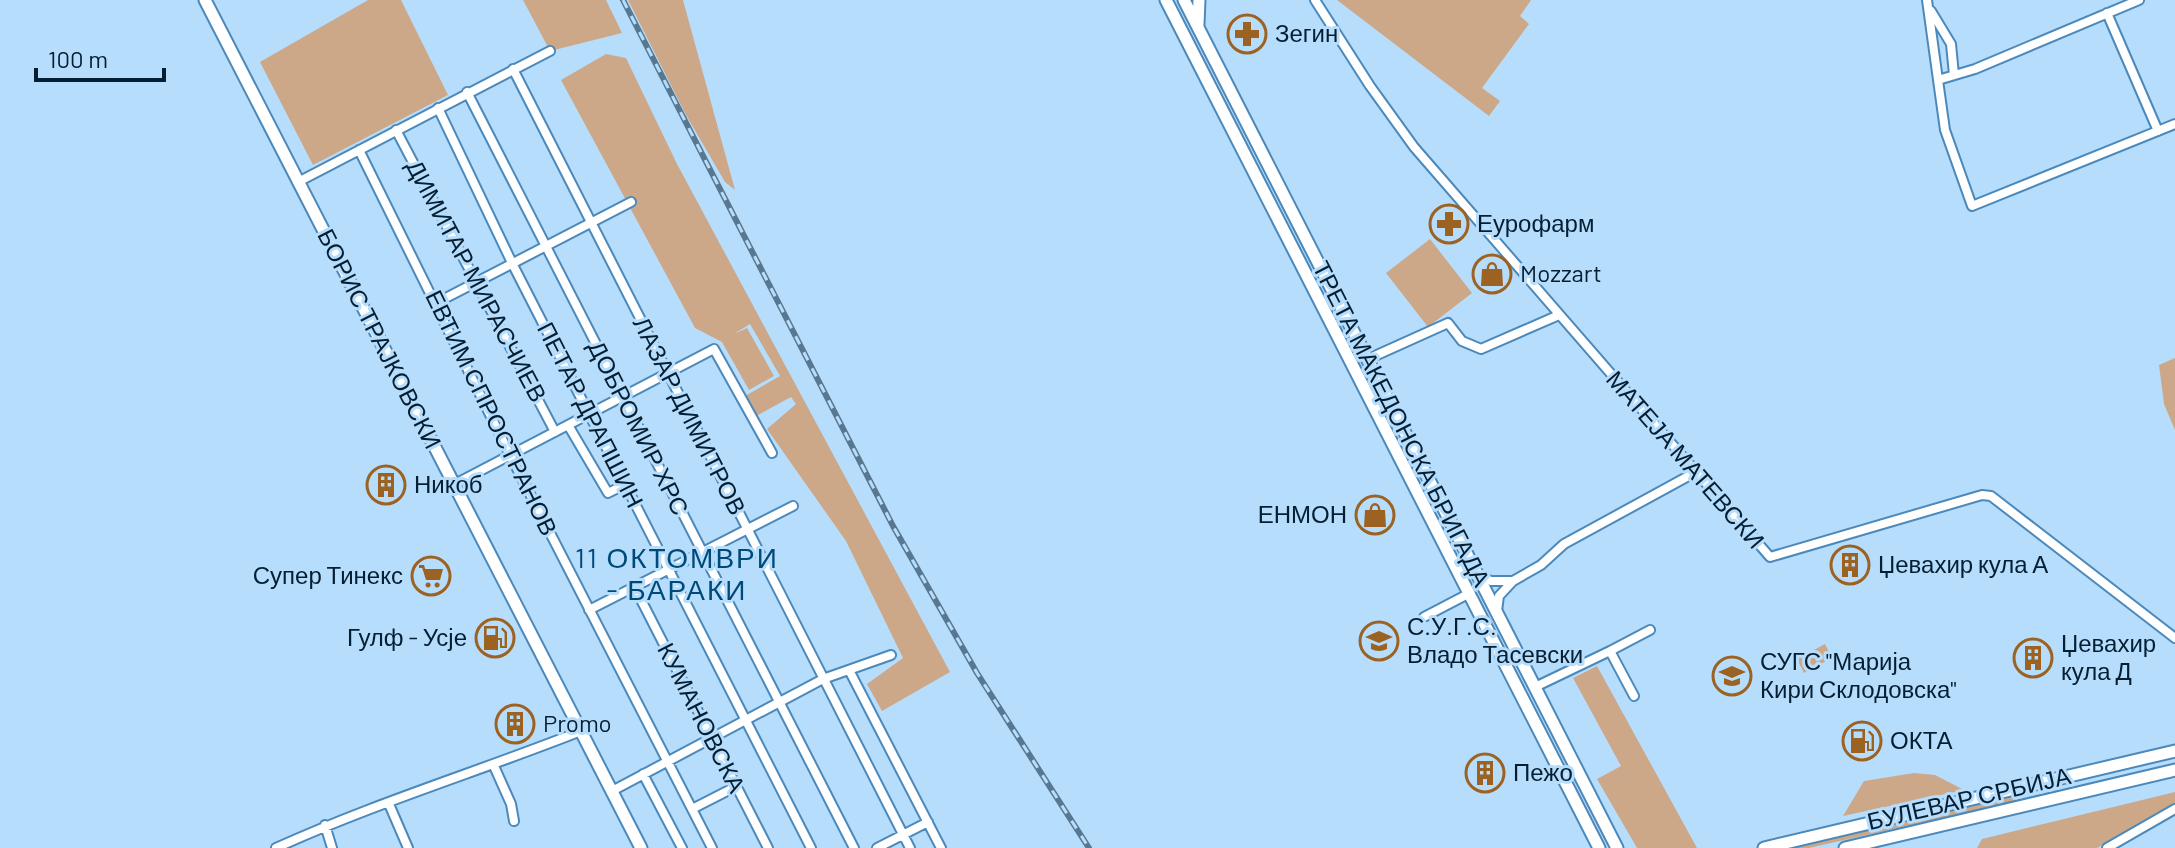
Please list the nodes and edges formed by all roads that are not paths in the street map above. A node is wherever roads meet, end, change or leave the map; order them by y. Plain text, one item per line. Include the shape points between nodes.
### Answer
1 (205, 0) edge
2 (1166, 0) edge
3 (1184, 0) edge
4 (1199, 0) edge
5 (1315, 0) edge
6 (1927, 0) edge
7 (2139, 0) edge
8 (1931, 11) junction
9 (2107, 13) junction
10 (1198, 26) junction
11 (550, 51) dead end
12 (513, 69) junction
13 (1954, 75) junction
14 (1938, 80) junction
15 (467, 92) junction
16 (438, 108) junction
17 (2175, 124) edge
18 (396, 130) junction
19 (2158, 131) junction
20 (359, 150) junction
21 (298, 182) junction
22 (631, 202) dead end
23 (592, 222) junction
24 (545, 247) junction
25 (513, 265) junction
26 (478, 282) junction
27 (436, 303) junction
28 (1559, 315) junction
29 (1368, 359) junction
30 (667, 374) junction
31 (621, 398) junction
32 (589, 414) junction
33 (568, 425) junction
34 (555, 432) junction
35 (772, 453) dead end
36 (510, 455) junction
37 (1694, 473) junction
38 (626, 484) junction
39 (453, 485) junction
40 (793, 506) dead end
41 (746, 529) junction
42 (702, 553) junction
43 (670, 569) junction
44 (1479, 576) junction
45 (1513, 581) junction
46 (635, 588) junction
47 (1470, 593) junction
48 (589, 610) junction
49 (1497, 612) junction
50 (1424, 617) dead end
51 (1650, 630) dead end
52 (2175, 638) edge
53 (1610, 651) junction
54 (891, 655) dead end
55 (849, 670) junction
56 (823, 679) junction
57 (1535, 687) junction
58 (1634, 696) dead end
59 (779, 703) junction
60 (745, 720) junction
61 (581, 731) junction
62 (712, 738) junction
63 (2175, 751) edge
64 (668, 761) junction
65 (494, 766) junction
66 (2175, 770) edge
67 (643, 774) junction
68 (737, 786) junction
69 (612, 791) junction
70 (389, 804) junction
71 (692, 809) junction
72 (2175, 809) edge
73 (514, 821) dead end
74 (928, 822) junction
75 (325, 825) junction
76 (903, 835) junction
77 (1596, 845) edge
78 (2118, 846) edge
79 (1768, 847) edge
80 (276, 848) edge
81 (332, 848) edge
82 (408, 848) edge
83 (641, 848) edge
84 (682, 848) edge
85 (712, 848) edge
86 (768, 848) edge
87 (811, 848) edge
88 (854, 848) edge
89 (877, 848) edge
90 (910, 848) edge
91 (941, 848) edge
92 (1619, 848) edge
93 (1845, 848) edge
94 (2107, 848) edge

1 - 21 street, БОРИС ТРАЈКОВСКИ
2 - 47 street, ТРЕТА МАКЕДОНСКА БРИГАДА
3 - 10 street, ТРЕТА МАКЕДОНСКА БРИГАДА
4 - 10 street
5 - 28 street, МАТЕЈА МАТЕВСКИ via 1414,147
6 - 8 street
7 - 9 street
8 - 13 street via 1951,44
8 - 14 street
9 - 13 street
9 - 19 street
10 - 29 street, ТРЕТА МАКЕДОНСКА БРИГАДА
11 - 12 street
12 - 15 street
12 - 23 street, ЛАЗАР ДИМИТРОВ
13 - 14 street
14 - 19 street via 1945,130 1972,206
15 - 16 street
15 - 24 street, ДОБРОМИР ХРС
16 - 18 street
16 - 25 street, ПЕТАР ДРАПШИН
17 - 19 street
18 - 20 street
18 - 26 street, ДИМИТАР МИРАСЧИЕВ
20 - 21 street
20 - 27 street, ЕВТИМ СПРОСТРАНОВ
21 - 39 street, БОРИС ТРАЈКОВСКИ
22 - 23 street
23 - 24 street
23 - 30 street, ЛАЗАР ДИМИТРОВ
24 - 25 street
24 - 31 street, ДОБРОМИР ХРС
25 - 26 street
25 - 32 street, ПЕТАР ДРАПШИН
26 - 27 street
26 - 34 street, ДИМИТАР МИРАСЧИЕВ
27 - 36 street, ЕВТИМ СПРОСТРАНОВ
28 - 29 street via 1481,349 1462,341 1448,323
28 - 37 street, МАТЕЈА МАТЕВСКИ
29 - 44 street, ТРЕТА МАКЕДОНСКА БРИГАДА
30 - 31 street
30 - 35 street via 714,349
30 - 41 street, ЛАЗАР ДИМИТРОВ
31 - 32 street
31 - 42 street, ДОБРОМИР ХРС
32 - 33 street
32 - 38 street, ПЕТАР ДРАПШИН
33 - 34 street
33 - 38 street via 608,493
34 - 36 street
36 - 39 street
36 - 48 street, ЕВТИМ СПРОСТРАНОВ
37 - 45 street via 1585,532
37 - 52 street, МАТЕЈА МАТЕВСКИ via 1770,557 1991,496
38 - 43 street, ПЕТАР ДРАПШИН
39 - 61 street, БОРИС ТРАЈКОВСКИ
40 - 41 street
41 - 42 street
41 - 56 street, ЛАЗАР ДИМИТРОВ
42 - 43 street
42 - 59 street, ДОБРОМИР ХРС
43 - 46 street
43 - 60 street, ПЕТАР ДРАПШИН
44 - 45 street
44 - 49 street, ТРЕТА МАКЕДОНСКА БРИГАДА
45 - 49 street via 1499,596
46 - 48 street
46 - 62 street, КУМАНОВСКА
47 - 50 street
47 - 77 street, ТРЕТА МАКЕДОНСКА БРИГАДА
48 - 64 street, ЕВТИМ СПРОСТРАНОВ
49 - 57 street, ТРЕТА МАКЕДОНСКА БРИГАДА
51 - 53 street
53 - 57 street
53 - 58 street
54 - 55 street
55 - 56 street
55 - 74 street
56 - 59 street
56 - 76 street, ЛАЗАР ДИМИТРОВ
57 - 92 street, ТРЕТА МАКЕДОНСКА БРИГАДА
59 - 60 street
59 - 88 street, ДОБРОМИР ХРС
60 - 62 street
60 - 87 street, ПЕТАР ДРАПШИН
61 - 65 street
61 - 69 street, БОРИС ТРАЈКОВСКИ
62 - 64 street
62 - 68 street, КУМАНОВСКА
63 - 79 street, БУЛЕВАР СРБИЈА
64 - 67 street
64 - 71 street, ЕВТИМ СПРОСТРАНОВ
65 - 70 street
65 - 73 street
66 - 93 street, БУЛЕВАР СРБИЈА
67 - 69 street
67 - 84 street
68 - 71 street
68 - 86 street, КУМАНОВСКА
69 - 83 street, БОРИС ТРАЈКОВСКИ
70 - 75 street
70 - 82 street
71 - 85 street, ЕВТИМ СПРОСТРАНОВ
72 - 78 street
74 - 76 street
74 - 91 street
75 - 80 street
75 - 81 street
76 - 89 street
76 - 90 street, ЛАЗАР ДИМИТРОВ
78 - 94 street

